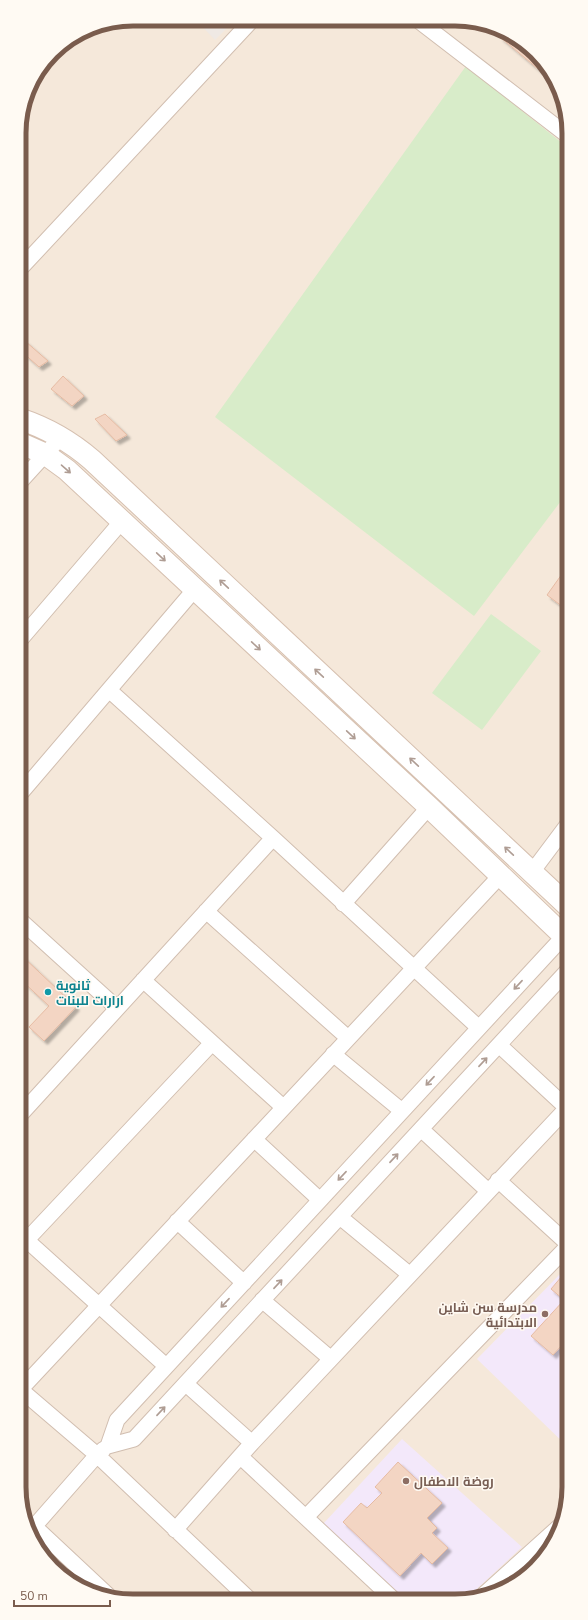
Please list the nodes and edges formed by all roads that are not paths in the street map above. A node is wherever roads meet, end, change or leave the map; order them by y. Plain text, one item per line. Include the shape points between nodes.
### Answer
1 (246, 26) edge
2 (425, 26) edge
3 (562, 131) edge
4 (26, 264) edge
5 (26, 421) edge
6 (61, 437) junction
7 (26, 446) edge
8 (45, 454) junction
9 (26, 475) edge
10 (122, 521) junction
11 (195, 589) junction
12 (26, 633) edge
13 (109, 690) junction
14 (26, 787) edge
15 (429, 807) junction
16 (488, 832) junction
17 (562, 832) edge
18 (273, 838) junction
19 (472, 848) junction
20 (532, 872) junction
21 (500, 876) junction
22 (562, 900) edge
23 (343, 904) junction
24 (206, 911) junction
25 (26, 925) edge
26 (562, 934) edge
27 (562, 942) edge
28 (536, 966) junction
29 (413, 968) junction
30 (562, 977) edge
31 (143, 980) junction
32 (556, 984) junction
33 (117, 1008) junction
34 (478, 1028) junction
35 (348, 1038) junction
36 (212, 1043) junction
37 (499, 1045) junction
38 (333, 1054) junction
39 (26, 1103) edge
40 (562, 1103) edge
41 (283, 1107) junction
42 (402, 1111) junction
43 (562, 1113) edge
44 (421, 1129) junction
45 (254, 1139) junction
46 (498, 1180) junction
47 (488, 1191) junction
48 (320, 1200) junction
49 (340, 1217) junction
50 (177, 1221) junction
51 (26, 1237) edge
52 (562, 1239) edge
53 (26, 1243) edge
54 (562, 1251) edge
55 (410, 1274) junction
56 (244, 1283) junction
57 (262, 1300) junction
58 (98, 1306) junction
59 (331, 1359) junction
60 (166, 1366) junction
61 (26, 1384) edge
62 (186, 1384) junction
63 (26, 1393) edge
64 (252, 1443) junction
65 (102, 1451) junction
66 (241, 1457) junction
67 (306, 1517) junction
68 (33, 1527) edge
69 (34, 1528) edge
70 (175, 1530) junction
71 (551, 1534) edge
72 (492, 1587) edge
73 (101, 1589) edge
74 (244, 1594) edge
75 (389, 1594) edge

1 - 4 street
2 - 3 street
5 - 6 street
6 - 8 street
16 -> 6 street via 92,460
7 - 8 street
8 - 9 street
8 -> 10 street via 67,470
10 -> 11 street
10 - 12 street
11 - 13 street
11 -> 15 street
13 - 14 street
13 - 18 street
15 - 19 street
15 - 23 street
16 - 19 street
20 -> 16 street
17 - 20 street
18 - 23 street
18 - 24 street
19 - 21 street
20 - 22 street
21 - 26 street
21 - 29 street
23 - 29 street
24 - 31 street
24 - 35 street
25 - 33 street
27 - 28 street
28 - 32 street
28 -> 34 street
29 - 34 street
29 - 35 street
30 - 32 street
31 - 33 street
31 - 36 street
32 - 37 street
33 - 39 street
34 -> 42 street
35 - 38 street
36 - 41 street
36 - 51 street
37 - 40 street
44 -> 37 street
38 - 41 street
38 - 42 street
41 - 45 street
42 -> 48 street
43 - 46 street
44 - 47 street
49 -> 44 street
45 - 48 street
45 - 50 street
46 - 47 street
46 - 52 street
47 - 55 street
48 - 56 street
49 - 55 street
57 -> 49 street
50 - 56 street
50 - 58 street
53 - 58 street
54 - 67 street
55 - 59 street
56 -> 60 street
57 - 59 street
57 - 62 street
58 - 60 street
58 - 61 street
59 - 64 street
60 - 65 street via 117,1420
62 - 64 street
65 -> 62 street via 134,1439
63 - 65 street
64 - 66 street
65 - 68 street
65 - 70 street
66 - 67 street
66 - 70 street
67 - 75 street
69 - 73 street
70 - 74 street
71 - 72 street

